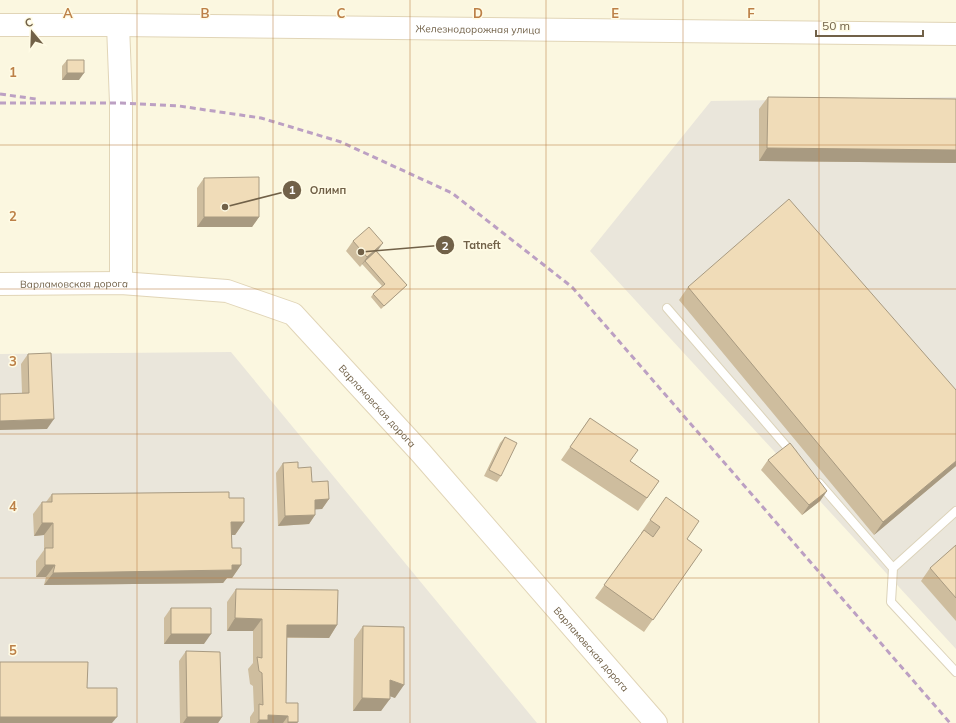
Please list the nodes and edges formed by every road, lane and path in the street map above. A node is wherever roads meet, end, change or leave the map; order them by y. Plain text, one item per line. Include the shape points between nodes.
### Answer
1 (0, 25) edge
2 (118, 25) junction
3 (956, 34) edge
4 (120, 283) junction
5 (0, 284) edge
6 (667, 308) dead end
7 (800, 462) edge
8 (816, 480) edge
9 (956, 511) edge
10 (893, 568) junction
11 (956, 672) edge
12 (656, 723) edge

1 - 2 street, Железнодорожная улица
2 - 3 street, Железнодорожная улица
2 - 4 street via 121,104
4 - 5 street, Варламовская дорога
4 - 12 street, Варламовская дорога via 227,291 293,314 421,453
6 - 7 lane
8 - 10 lane
9 - 10 lane
10 - 11 lane via 891,602

